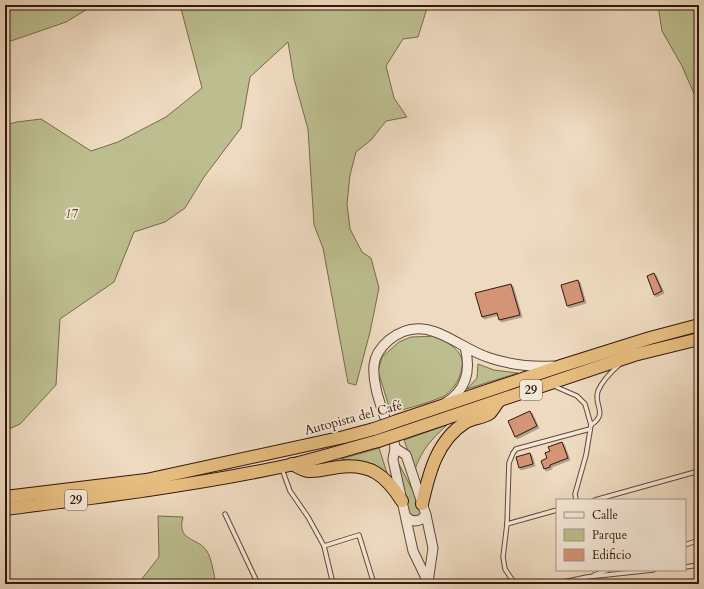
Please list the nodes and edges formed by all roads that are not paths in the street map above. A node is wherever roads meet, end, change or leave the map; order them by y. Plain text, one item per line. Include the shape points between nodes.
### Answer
1 (699, 325) edge
2 (699, 338) edge
3 (465, 347) junction
4 (626, 358) junction
5 (561, 366) junction
6 (550, 384) junction
7 (500, 400) junction
8 (438, 407) junction
9 (591, 427) junction
10 (395, 448) junction
11 (286, 465) junction
12 (699, 471) edge
13 (5, 497) edge
14 (576, 499) edge
15 (599, 499) edge
16 (402, 502) junction
17 (5, 509) edge
18 (424, 509) junction
19 (556, 510) edge
20 (225, 514) dead end
21 (406, 517) junction
22 (507, 524) junction
23 (699, 540) edge
24 (686, 545) edge
25 (324, 546) junction
26 (699, 565) edge
27 (686, 567) edge
28 (605, 571) edge
29 (644, 571) edge
30 (587, 577) junction
31 (428, 582) edge
32 (258, 584) edge
33 (333, 584) edge
34 (374, 584) edge
35 (515, 584) edge
36 (554, 584) edge

1 - 5 highway, Autopista del Café / 29
2 - 4 highway, 29
3 - 5 street via 488,358 511,364 531,367
3 - 8 street via 468,371 464,383 458,393
3 - 10 street via 430,329 416,329 403,332 381,348 374,361 373,376
4 - 6 highway, 29
4 - 9 lane via 613,370 598,392 600,414
5 - 8 highway, Autopista del Café / 29
6 - 7 highway, 29
6 - 9 lane via 577,396 585,404
7 - 11 highway, 29, bridge via 378,441
7 - 18 highway via 489,413 467,422 453,432 444,443 430,471
8 - 13 highway, Autopista del Café / 29, bridge via 344,437 146,480
9 - 14 lane
9 - 22 lane via 516,449 510,463
10 - 16 street via 392,460
10 - 18 street via 406,455
11 - 16 highway via 307,472 356,466 370,470 382,476
11 - 17 highway, 29 via 148,491
11 - 25 lane via 290,491 308,516
12 - 15 lane
16 - 21 street
18 - 21 street via 419,521
18 - 31 street via 433,548
19 - 22 lane
20 - 32 lane
21 - 31 street via 413,551
22 - 35 lane via 502,557 505,569
23 - 24 lane
25 - 33 lane
25 - 34 lane via 359,535
26 - 27 lane
28 - 30 lane
29 - 30 lane
30 - 36 lane

